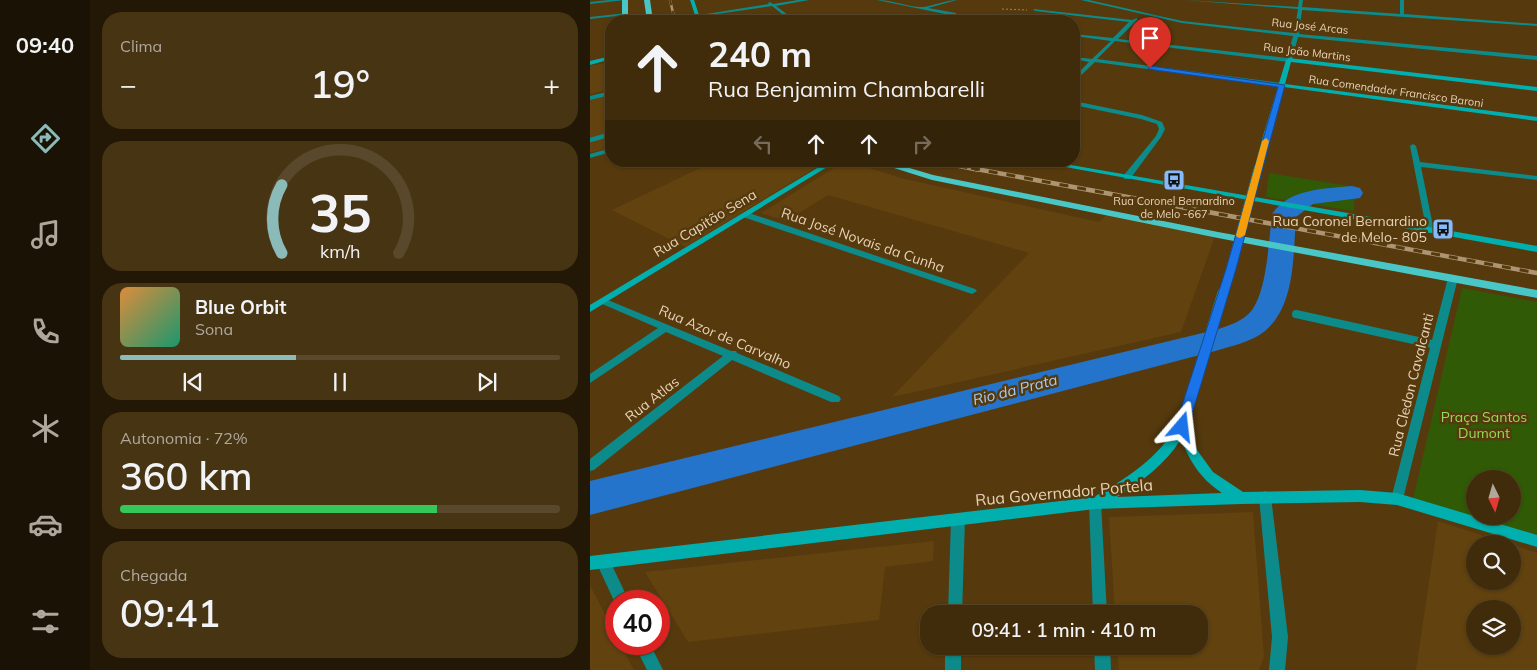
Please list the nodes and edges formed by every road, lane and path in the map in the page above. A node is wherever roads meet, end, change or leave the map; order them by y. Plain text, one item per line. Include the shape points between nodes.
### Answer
1 (624, 0) edge
2 (647, 0) edge
3 (692, 0) edge
4 (768, 0) edge
5 (807, 0) edge
6 (879, 0) edge
7 (955, 0) edge
8 (1083, 0) edge
9 (1118, 0) edge
10 (1186, 0) edge
11 (1301, 0) edge
12 (1402, 0) edge
13 (590, 3) edge
14 (772, 5) junction
15 (1105, 5) junction
16 (924, 8) junction
17 (1002, 9) dead end
18 (1301, 9) junction
19 (1035, 10) joint
20 (625, 14) joint
21 (616, 15) edge
22 (649, 15) edge
23 (696, 15) edge
24 (703, 15) edge
25 (786, 15) edge
26 (951, 15) edge
27 (1079, 15) edge
28 (1080, 15) edge
29 (1142, 15) junction
30 (605, 16) edge
31 (1402, 16) junction
32 (590, 18) edge
33 (1132, 21) junction
34 (1537, 24) edge
35 (1080, 35) edge
36 (1296, 35) junction
37 (1114, 39) junction
38 (1537, 58) edge
39 (1080, 59) edge
40 (605, 60) edge
41 (1289, 60) junction
42 (1094, 61) junction
43 (590, 63) edge
44 (1080, 74) edge
45 (1282, 85) junction
46 (1537, 90) edge
47 (605, 94) edge
48 (590, 98) edge
49 (1080, 105) edge
50 (1537, 119) edge
51 (605, 137) edge
52 (590, 140) edge
53 (1413, 146) dead end
54 (605, 152) edge
55 (590, 156) edge
56 (1417, 164) junction
57 (824, 167) edge
58 (897, 167) edge
59 (1070, 167) edge
60 (1127, 177) junction
61 (1537, 178) edge
62 (746, 215) junction
63 (1430, 231) junction
64 (1537, 249) edge
65 (1453, 278) junction
66 (972, 291) dead end
67 (1537, 294) edge
68 (603, 301) junction
69 (590, 309) edge
70 (1296, 314) dead end
71 (666, 327) junction
72 (1436, 345) junction
73 (732, 354) junction
74 (590, 378) edge
75 (835, 399) dead end
76 (1182, 427) junction
77 (590, 466) edge
78 (1265, 497) junction
79 (1241, 498) junction
80 (1397, 499) junction
81 (1095, 503) junction
82 (958, 519) junction
83 (1537, 541) edge
84 (596, 563) edge
85 (614, 590) edge
86 (955, 605) edge
87 (1100, 605) edge
88 (648, 655) edge
89 (954, 655) edge
90 (1102, 655) edge
91 (655, 670) edge
92 (953, 670) edge
93 (1103, 670) edge
94 (1277, 670) edge

1 - 13 street
1 - 20 main road
2 - 22 main road
3 - 23 street
4 - 14 street
5 - 14 street
6 - 16 street
7 - 16 street
8 - 15 street, Rua José Arcas
9 - 15 street
10 - 18 street
11 - 18 street
12 - 31 street
14 - 24 street
14 - 25 street
15 - 29 street, Rua José Arcas
16 - 26 street via 954,14
17 - 19 path
18 - 31 street
18 - 36 street
19 - 27 street
20 - 21 street
28 - 33 street
29 - 33 street
29 - 36 street, Rua José Arcas
30 - 32 street
31 - 34 street
33 - 37 street
35 - 37 street, Rua João Martins
36 - 38 street, Rua José Arcas
36 - 41 street
37 - 41 street, Rua João Martins
37 - 42 street
39 - 42 street, Rua Comendador Francisco Baroni
40 - 43 street
41 - 45 street
41 - 46 street, Rua João Martins
42 - 44 street
42 - 45 street, Rua Comendador Francisco Baroni
45 - 50 street, Rua Comendador Francisco Baroni
45 - 76 street, bridge via 1231,269
47 - 48 street
49 - 60 street via 1160,123 1162,129 1158,136
51 - 52 lane
53 - 56 street
54 - 55 street
56 - 61 street
56 - 63 street
57 - 62 street, Rua Capitão Sena
58 - 65 main road via 996,191
59 - 60 street
60 - 63 street
62 - 66 street, Rua José Novais da Cunha
62 - 68 street, Rua Capitão Sena
63 - 64 street
65 - 67 main road
65 - 72 street, Rua Cledon Cavalcanti
68 - 69 street, Rua Capitão Sena
68 - 71 street, Rua Azor de Carvalho
70 - 72 lane
71 - 73 street, Rua Azor de Carvalho
71 - 74 street
72 - 80 street, Rua Cledon Cavalcanti
73 - 75 street, Rua Azor de Carvalho
73 - 77 street, Rua Atlas
76 - 79 street via 1202,470 1222,488
76 - 81 street via 1145,472
78 - 79 street, Rua Governador Portela
78 - 80 street, Rua Governador Portela
78 - 94 street via 1280,637
79 - 81 street, Rua Governador Portela
80 - 83 street, Rua Governador Portela
81 - 82 street, Rua Governador Portela
81 - 87 street
82 - 84 street, Rua Governador Portela
82 - 86 street
84 - 85 street
88 - 91 street
89 - 92 street
90 - 93 street

